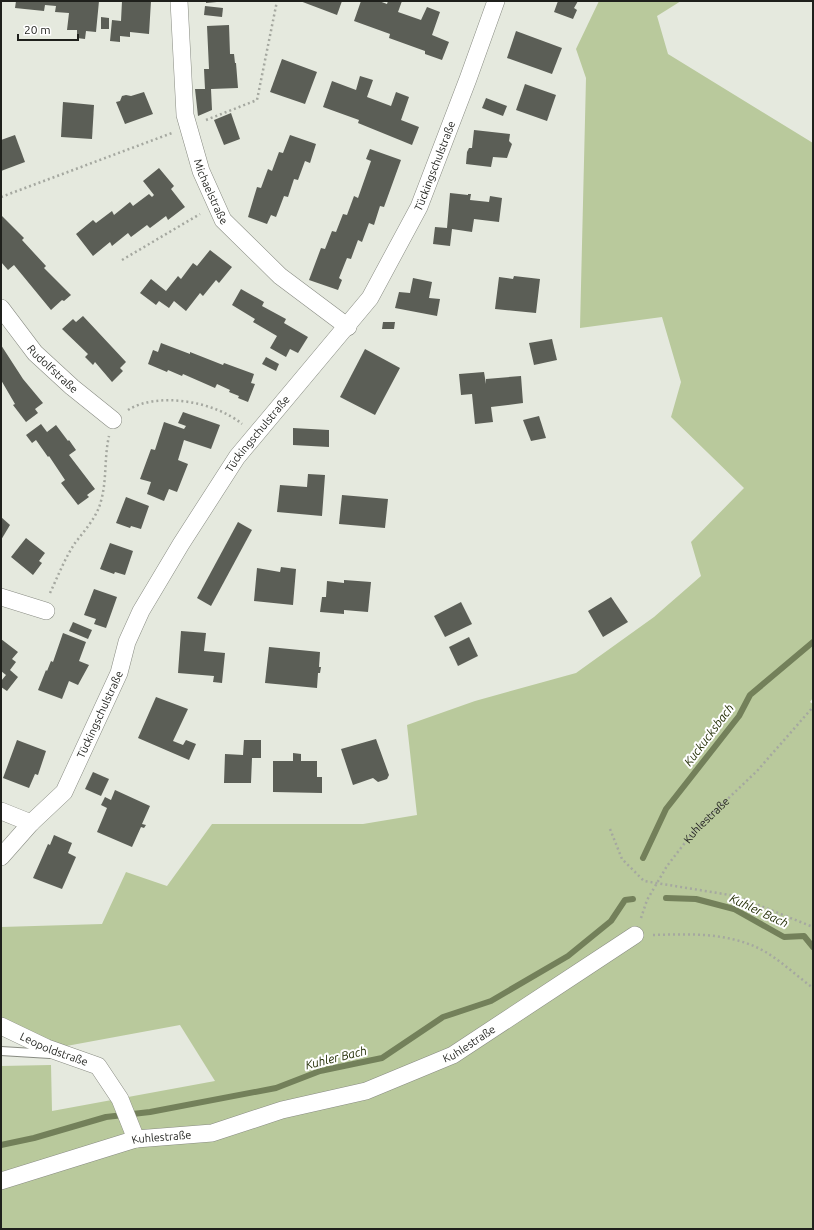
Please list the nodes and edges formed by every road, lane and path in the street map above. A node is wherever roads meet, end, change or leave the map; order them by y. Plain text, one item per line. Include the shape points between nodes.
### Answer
1 (179, 1) edge
2 (277, 1) edge
3 (496, 1) edge
4 (188, 127) junction
5 (1, 197) edge
6 (216, 204) junction
7 (122, 260) dead end
8 (1, 308) edge
9 (348, 327) junction
10 (113, 420) junction
11 (256, 435) junction
12 (1, 597) edge
13 (46, 611) joint
14 (813, 707) edge
15 (1, 811) edge
16 (31, 823) junction
17 (610, 829) dead end
18 (1, 856) edge
19 (658, 883) junction
20 (813, 926) edge
21 (635, 935) junction
22 (813, 988) edge
23 (1, 1026) edge
24 (1, 1051) edge
25 (70, 1055) junction
26 (134, 1133) junction
27 (1, 1181) edge

1 - 4 street, Michaelstraße via 185,115
2 - 4 path via 257,100
3 - 9 street, Tückingschulstraße via 418,207 370,298
4 - 5 path
4 - 6 street, Michaelstraße via 201,171
6 - 7 path
6 - 9 street, Michaelstraße via 223,220 280,276
8 - 10 street, Rudolfstraße via 35,353
9 - 11 street, Tückingschulstraße
10 - 11 path via 138,404 173,400 201,404 232,416
10 - 13 path via 106,448 101,502 96,516 65,561 49,595
11 - 16 street, Tückingschulstraße via 237,457 141,611 127,642 119,673 64,792
12 - 13 street
14 - 19 path, Kuhlestraße via 757,771 694,831 667,866
15 - 16 street
16 - 18 street, Tückingschulstraße
17 - 19 path via 622,858 644,881
19 - 20 path via 736,896
19 - 21 path, Kuhlestraße via 647,900
21 - 22 path via 699,934 732,939 764,951
21 - 26 street, Kuhlestraße via 453,1055 366,1091 282,1110 212,1133
23 - 25 street, Leopoldstraße via 47,1048
24 - 25 lane
25 - 26 street, Leopoldstraße via 98,1066 120,1099
26 - 27 street, Kuhlestraße

